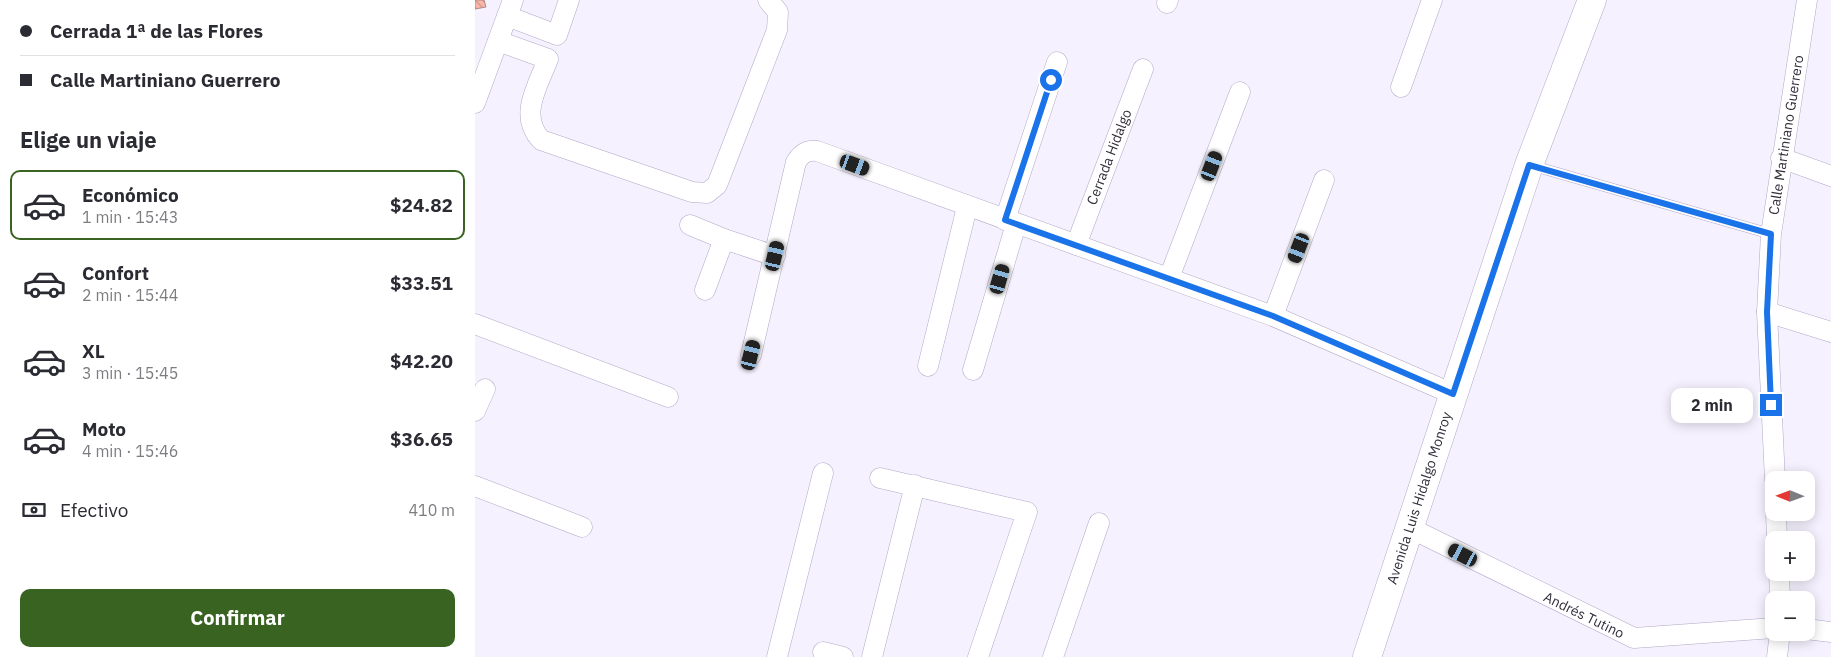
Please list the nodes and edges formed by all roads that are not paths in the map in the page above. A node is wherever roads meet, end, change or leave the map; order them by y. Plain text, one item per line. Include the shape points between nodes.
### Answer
1 (569, 0) edge
2 (768, 0) edge
3 (1432, 0) edge
4 (1592, 0) edge
5 (1807, 0) edge
6 (510, 8) edge
7 (498, 41) junction
8 (1057, 62) dead end
9 (1143, 69) dead end
10 (1401, 87) dead end
11 (1240, 92) dead end
12 (475, 103) edge
13 (1781, 158) junction
14 (1529, 165) junction
15 (1831, 176) edge
16 (1324, 180) dead end
17 (967, 207) junction
18 (1011, 222) junction
19 (690, 225) dead end
20 (1771, 234) junction
21 (724, 239) junction
22 (1076, 245) junction
23 (775, 256) junction
24 (1169, 278) junction
25 (705, 290) dead end
26 (1767, 312) junction
27 (1273, 316) junction
28 (475, 324) edge
29 (1831, 332) edge
30 (751, 355) dead end
31 (928, 366) dead end
32 (973, 370) dead end
33 (485, 389) dead end
34 (1453, 394) junction
35 (668, 397) dead end
36 (475, 411) edge
37 (1775, 471) edge
38 (823, 473) dead end
39 (880, 478) dead end
40 (915, 485) junction
41 (475, 486) edge
42 (1099, 523) dead end
43 (581, 528) dead end
44 (1410, 528) junction
45 (1765, 629) edge
46 (1815, 630) edge
47 (1831, 632) edge
48 (1779, 641) edge
49 (823, 652) dead end
50 (777, 657) edge
51 (843, 657) edge
52 (872, 657) edge
53 (978, 657) edge
54 (1053, 657) edge
55 (1367, 657) edge
56 (1777, 657) edge

1 - 6 street via 557,35
2 - 7 street via 778,12 777,30 717,185 707,193 692,192 541,140 529,121 529,110 548,58
3 - 10 street
4 - 14 street, Avenida Luis Hidalgo Monroy
5 - 13 street, Calle Martiniano Guerrero
6 - 7 street
7 - 12 street
8 - 18 street
9 - 22 street, Cerrada Hidalgo
11 - 24 street
13 - 15 street
13 - 20 street, Calle Martiniano Guerrero
14 - 20 lane
14 - 34 street, Avenida Luis Hidalgo Monroy
16 - 27 street
17 - 18 street
17 - 23 street via 810,151 801,154 796,162
17 - 31 street
18 - 22 street
18 - 32 street
19 - 21 street
20 - 26 street, Calle Martiniano Guerrero
21 - 23 street
21 - 25 street
22 - 24 street
23 - 30 street
24 - 27 street
26 - 29 street
26 - 37 street, Calle Martiniano Guerrero
27 - 34 street
28 - 35 street
33 - 36 street
34 - 44 street, Avenida Luis Hidalgo Monroy
38 - 50 street
39 - 40 street
40 - 52 street
40 - 53 street via 1027,512
41 - 43 street
42 - 54 street
44 - 45 street, Andrés Tutino via 1633,638
44 - 55 street, Avenida Luis Hidalgo Monroy
46 - 47 street
48 - 56 street
49 - 51 street

